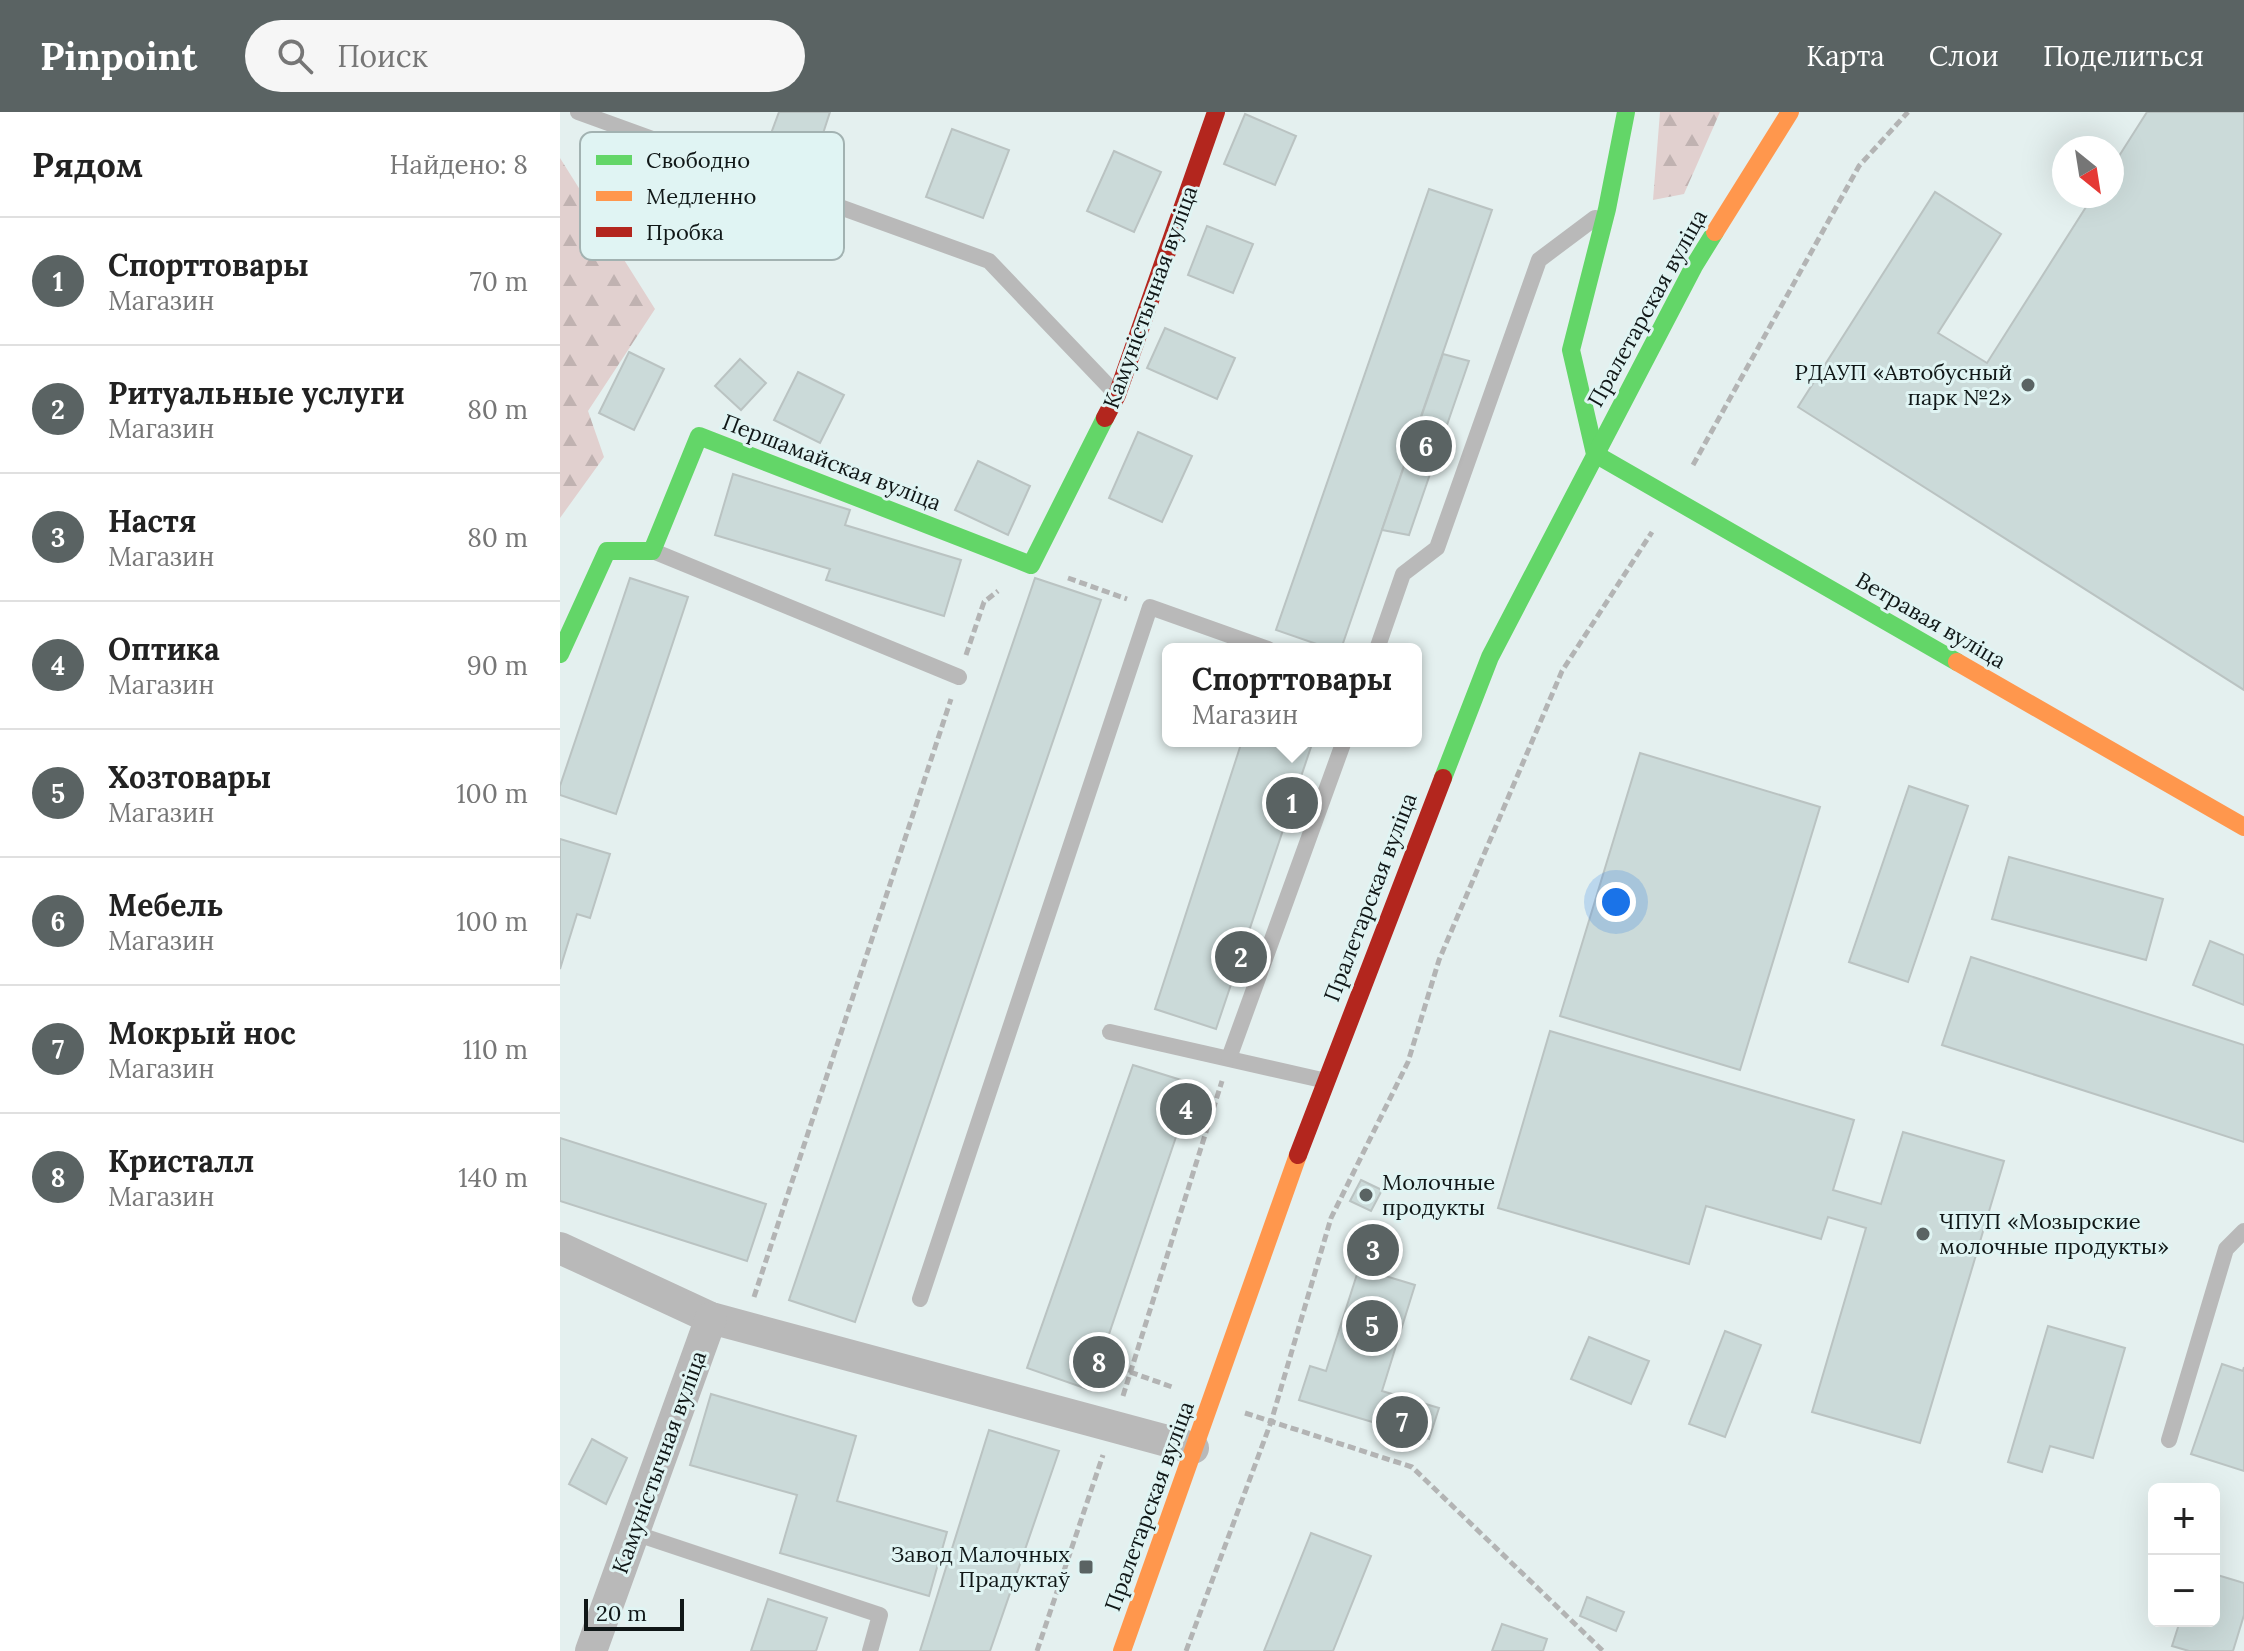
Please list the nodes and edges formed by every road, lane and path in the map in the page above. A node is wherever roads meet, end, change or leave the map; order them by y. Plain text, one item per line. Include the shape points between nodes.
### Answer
1 (578, 112) edge
2 (1216, 112) edge
3 (1626, 112) edge
4 (1790, 112) edge
5 (1908, 112) edge
6 (633, 132) edge
7 (844, 208) edge
8 (1607, 209) junction
9 (1117, 395) junction
10 (1595, 454) junction
11 (1674, 499) junction
12 (652, 551) junction
13 (1031, 565) junction
14 (1150, 607) junction
15 (1251, 643) edge
16 (1379, 643) edge
17 (560, 654) edge
18 (959, 677) junction
19 (1342, 747) edge
20 (2244, 827) edge
21 (1110, 1032) dead end
22 (1229, 1058) junction
23 (1324, 1081) junction
24 (2244, 1231) edge
25 (560, 1248) edge
26 (920, 1299) dead end
27 (711, 1318) junction
28 (743, 1329) junction
29 (1271, 1422) junction
30 (1113, 1426) junction
31 (2169, 1440) dead end
32 (1193, 1448) junction
33 (634, 1533) junction
34 (591, 1651) edge
35 (870, 1651) edge
36 (1037, 1651) edge
37 (1122, 1651) edge
38 (1186, 1651) edge
39 (1603, 1651) edge

1 - 6 lane
2 - 9 street, Камуністычная вуліца
3 - 8 street
4 - 10 street, Пралетарская вуліца via 1694,266
5 - 11 path via 1859,166
7 - 9 lane via 989,261
8 - 10 street via 1571,350
8 - 16 lane via 1539,260 1437,548 1403,574
9 - 13 street, Камуністычная вуліца
10 - 11 street, Ветравая вуліца
10 - 23 street, Пралетарская вуліца via 1490,657
11 - 20 street, Ветравая вуліца
11 - 29 path via 1562,671 1439,960 1408,1062 1331,1218
12 - 13 street, Першамайская вуліца via 699,436
12 - 17 street via 607,551
12 - 18 lane
13 - 14 path
13 - 18 path via 984,602
14 - 15 lane
14 - 26 lane
18 - 28 path
19 - 22 lane
21 - 22 lane
22 - 23 lane
22 - 30 path
23 - 32 street, Пралетарская вуліца
24 - 31 lane via 2226,1249
25 - 27 street
27 - 28 street
27 - 33 street, Камуністычная вуліца
28 - 30 street
29 - 38 path
29 - 39 path via 1412,1467
30 - 32 street
30 - 36 path
32 - 37 street, Пралетарская вуліца
33 - 34 street, Камуністычная вуліца
33 - 35 lane via 880,1615

